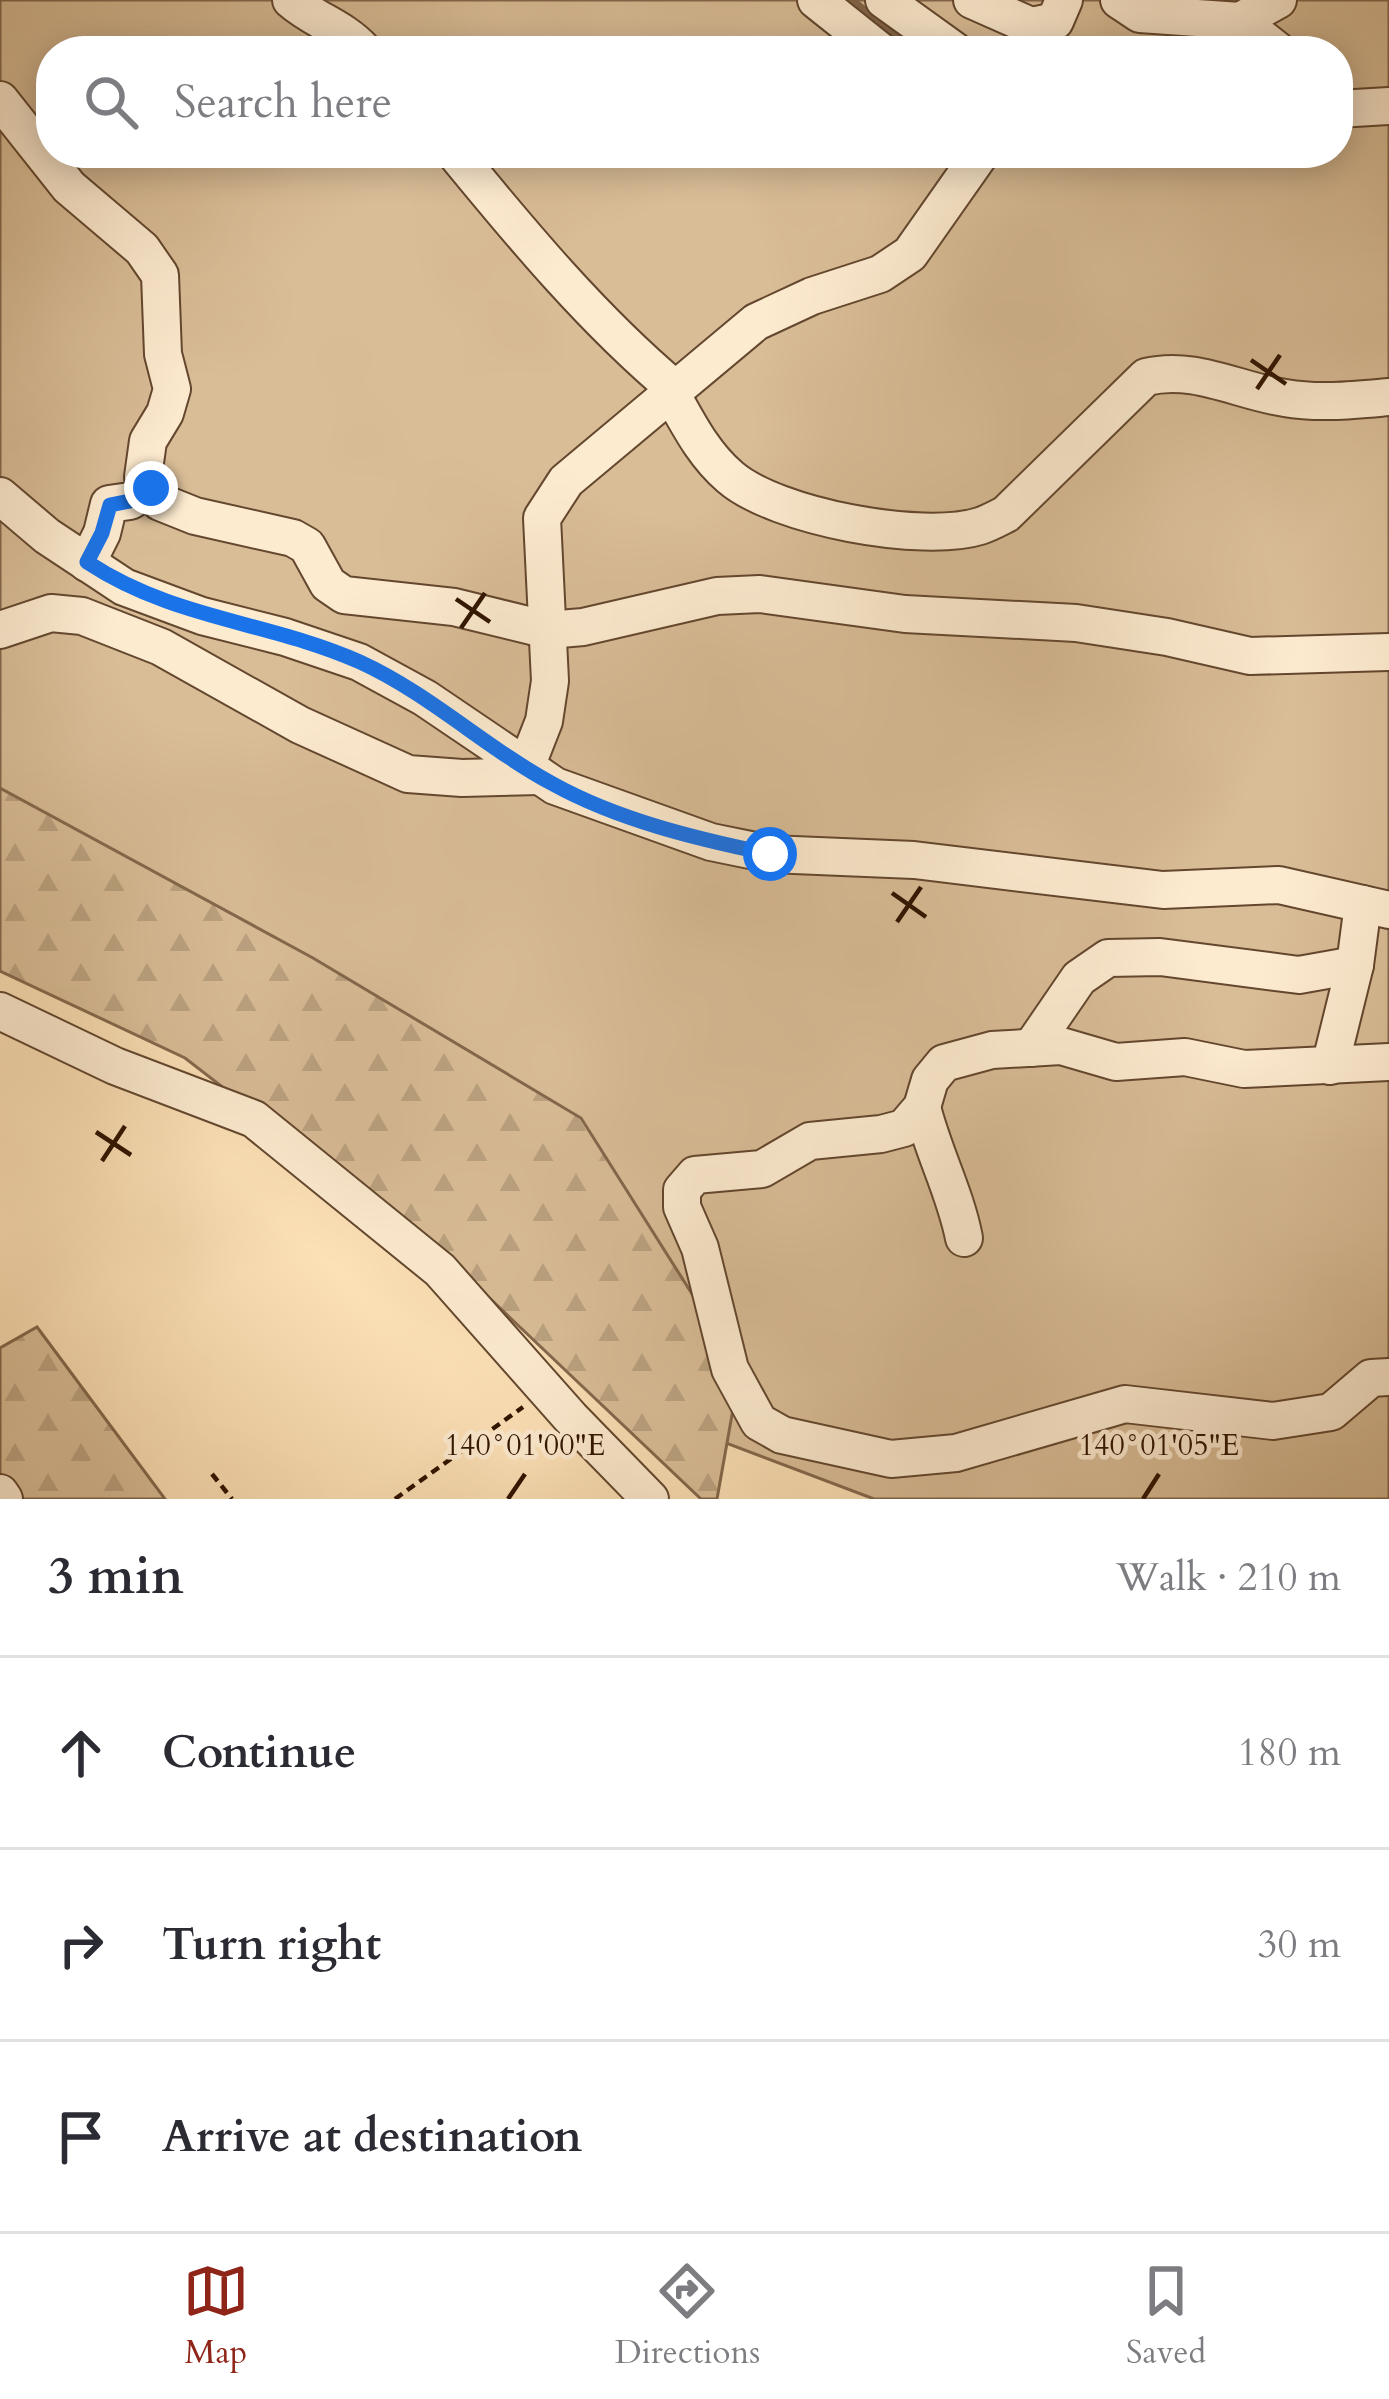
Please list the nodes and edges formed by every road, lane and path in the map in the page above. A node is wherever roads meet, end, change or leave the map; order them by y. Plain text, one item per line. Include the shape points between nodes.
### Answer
1 (291, 0) edge
2 (816, 0) edge
3 (884, 0) edge
4 (972, 0) edge
5 (1064, 0) edge
6 (1119, 0) edge
7 (1278, 0) edge
8 (1240, 21) junction
9 (350, 36) edge
10 (861, 36) edge
11 (934, 36) edge
12 (1259, 36) edge
13 (0, 100) edge
14 (1353, 105) edge
15 (1389, 106) edge
16 (36, 145) edge
17 (54, 168) edge
18 (467, 168) edge
19 (970, 168) edge
20 (673, 391) junction
21 (1389, 397) edge
22 (151, 488) junction
23 (0, 496) edge
24 (87, 562) junction
25 (0, 630) edge
26 (548, 630) junction
27 (1389, 652) edge
28 (533, 772) junction
29 (1376, 907) edge
30 (1355, 965) junction
31 (0, 1010) edge
32 (1031, 1048) junction
33 (1389, 1062) edge
34 (1330, 1066) junction
35 (922, 1107) junction
36 (964, 1238) dead end
37 (1389, 1377) edge
38 (547, 1390) junction
39 (212, 1474) dead end
40 (232, 1499) edge
41 (394, 1499) edge
42 (650, 1499) edge

1 - 9 street
2 - 10 street
3 - 11 street
4 - 5 street via 1031,26 1054,21
6 - 8 street via 1140,14
7 - 8 street
8 - 12 street
13 - 16 street
14 - 15 street
17 - 22 street via 160,275 172,389 148,441 143,477
18 - 20 street
19 - 20 street via 910,254 880,274 756,322
20 - 21 street via 703,448 772,504 826,520 937,531 979,527 1006,514 1147,377 1169,371 1286,399
20 - 26 street via 566,481 542,518
22 - 24 street via 110,505
22 - 26 street via 160,502 195,516 307,546 328,584 344,595 454,607
23 - 24 street
24 - 28 street via 124,587 202,616 359,662
25 - 28 street via 51,613 82,616 161,647 408,774
26 - 27 street via 760,594 924,616 1076,623 1250,656
26 - 28 street via 550,681
28 - 29 street via 634,817 770,854 914,860 1163,890 1279,885
29 - 30 street
30 - 32 street via 1299,975 1108,958 1079,977
30 - 34 street
31 - 38 street via 115,1066 254,1119 440,1270
32 - 34 street via 1061,1046 1116,1062 1185,1057 1244,1069
32 - 35 street via 944,1063
33 - 34 street
35 - 36 street
35 - 37 street via 904,1128 810,1141 762,1169 695,1175 682,1190 730,1369 759,1422 782,1435 891,1459 956,1453 1125,1404 1273,1421 1331,1412 1371,1378
38 - 41 path
38 - 42 street
39 - 40 path

